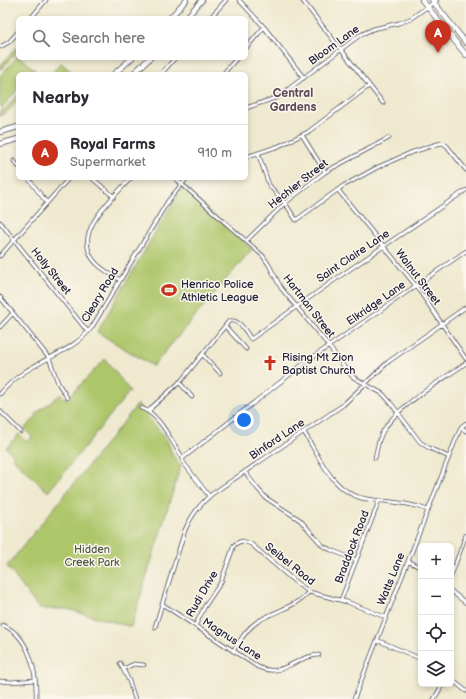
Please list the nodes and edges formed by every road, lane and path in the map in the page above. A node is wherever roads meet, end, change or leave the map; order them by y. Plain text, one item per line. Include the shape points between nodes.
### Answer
1 (46, 0) edge
2 (185, 0) edge
3 (202, 0) edge
4 (226, 0) edge
5 (239, 0) edge
6 (302, 0) edge
7 (422, 0) edge
8 (434, 1) edge
9 (428, 7) junction
10 (33, 16) edge
11 (172, 16) edge
12 (188, 16) edge
13 (212, 16) edge
14 (264, 27) junction
15 (16, 34) edge
16 (466, 43) edge
17 (248, 46) edge
18 (0, 47) edge
19 (341, 49) junction
20 (466, 55) edge
21 (130, 60) edge
22 (148, 60) edge
23 (173, 60) edge
24 (235, 60) edge
25 (116, 72) edge
26 (135, 72) edge
27 (163, 72) edge
28 (225, 72) edge
29 (304, 78) junction
30 (369, 86) junction
31 (383, 103) dead end
32 (248, 107) edge
33 (16, 128) edge
34 (0, 132) edge
35 (302, 135) junction
36 (389, 138) dead end
37 (16, 140) edge
38 (0, 144) edge
39 (258, 153) junction
40 (248, 156) edge
41 (14, 161) dead end
42 (16, 164) edge
43 (466, 170) edge
44 (325, 172) junction
45 (30, 180) edge
46 (67, 180) edge
47 (94, 180) edge
48 (129, 180) edge
49 (177, 180) edge
50 (185, 180) edge
51 (181, 184) junction
52 (338, 190) junction
53 (466, 190) edge
54 (114, 197) junction
55 (47, 203) junction
56 (285, 203) junction
57 (0, 222) edge
58 (14, 240) junction
59 (246, 241) junction
60 (384, 246) junction
61 (466, 251) edge
62 (0, 256) edge
63 (120, 280) junction
64 (416, 286) junction
65 (0, 297) edge
66 (296, 306) junction
67 (466, 308) edge
68 (13, 313) junction
69 (442, 324) junction
70 (225, 326) junction
71 (0, 327) edge
72 (88, 332) junction
73 (329, 346) junction
74 (246, 349) dead end
75 (203, 355) junction
76 (49, 358) junction
77 (466, 359) edge
78 (466, 363) edge
79 (220, 372) dead end
80 (179, 382) junction
81 (365, 384) junction
82 (0, 394) edge
83 (192, 397) dead end
84 (67, 398) dead end
85 (141, 408) dead end
86 (0, 411) edge
87 (150, 411) junction
88 (398, 413) junction
89 (466, 423) edge
90 (461, 427) junction
91 (22, 432) dead end
92 (304, 432) junction
93 (466, 432) edge
94 (449, 457) junction
95 (183, 458) junction
96 (375, 458) dead end
97 (245, 472) junction
98 (209, 496) junction
99 (378, 500) junction
100 (428, 510) junction
101 (466, 535) edge
102 (232, 548) joint
103 (356, 560) junction
104 (408, 561) junction
105 (418, 566) edge
106 (454, 568) edge
107 (309, 592) junction
108 (454, 593) edge
109 (341, 600) junction
110 (466, 603) edge
111 (162, 604) junction
112 (385, 617) junction
113 (3, 625) dead end
114 (195, 626) junction
115 (155, 627) dead end
116 (377, 640) junction
117 (233, 651) junction
118 (319, 655) dead end
119 (418, 658) edge
120 (120, 663) dead end
121 (144, 665) dead end
122 (123, 669) junction
123 (35, 680) junction
124 (0, 681) edge
125 (454, 681) edge
126 (441, 687) edge
127 (466, 691) edge
128 (36, 699) edge
129 (135, 699) edge
130 (354, 699) edge
131 (434, 699) edge

1 - 10 street
2 - 11 highway
3 - 12 highway
4 - 13 street
5 - 14 street
6 - 19 street
7 - 9 highway
8 - 9 street, Bloom Lane
8 - 16 highway
9 - 19 street, Bloom Lane via 405,21 360,35
9 - 20 highway
14 - 17 street
14 - 29 street
15 - 18 street
19 - 29 street, Bloom Lane
19 - 30 street
21 - 25 highway
22 - 26 highway
23 - 27 street
24 - 28 street
29 - 32 street, Bloom Lane via 278,97
30 - 31 street
30 - 35 street
33 - 34 highway
35 - 39 street
35 - 44 street
36 - 44 street, Hechler Street
37 - 38 highway
39 - 40 street
39 - 56 street via 269,185
41 - 42 street
43 - 52 street via 443,143 410,153 378,167
44 - 56 street, Hechler Street
45 - 55 street
46 - 55 street
47 - 54 street
48 - 54 street
49 - 51 street, Hartman Street
50 - 51 street, Cleary Road
51 - 59 street, Hartman Street
51 - 63 street, Cleary Road
52 - 56 street via 296,220
52 - 60 street, Walnut Street
53 - 60 street, Saint Claire Lane
54 - 63 street via 92,222 88,242 89,251 97,264
55 - 58 street
56 - 59 street, Hechler Street
57 - 58 street, Holly Street
58 - 62 street
58 - 72 street, Holly Street
59 - 66 street, Hartman Street via 267,261 281,288
60 - 64 street, Walnut Street
60 - 66 street, Saint Claire Lane
61 - 64 street, Elkridge Lane
63 - 72 street, Cleary Road
64 - 69 street, Walnut Street
64 - 73 street, Elkridge Lane
65 - 68 street
66 - 70 street, Saint Claire Lane via 251,339 236,321 229,321
66 - 73 street, Hartman Street
67 - 69 street, Binford Lane
68 - 71 street
68 - 76 street
69 - 77 street, Walnut Street
69 - 81 street, Binford Lane via 388,362
70 - 74 street
70 - 75 street
72 - 76 street, Cleary Road via 76,343
73 - 81 street, Hartman Street via 348,372
73 - 95 street, Elkridge Lane
75 - 79 street
75 - 80 street
76 - 82 street, Cleary Road via 17,377
76 - 84 street via 58,383
78 - 88 street
80 - 83 street
80 - 87 street
81 - 88 street, Hartman Street via 383,394
81 - 92 street, Binford Lane via 343,405
85 - 87 street
86 - 91 street
87 - 95 street via 168,433
88 - 94 street, Hartman Street via 420,442
88 - 96 street via 383,432
89 - 90 street, Watts Lane
90 - 93 street
90 - 94 street, Watts Lane
92 - 97 street, Binford Lane
92 - 99 street via 337,484 357,496
94 - 100 street, Watts Lane
95 - 98 street via 187,468
97 - 98 street, Binford Lane
97 - 103 street via 266,498 300,520 323,546
98 - 111 street, Binford Lane via 187,524
99 - 100 street
99 - 103 street, Braddock Road
100 - 104 street, Watts Lane
101 - 106 street
102 - 107 street, Seibel Road via 242,541 251,544
102 - 114 street, Rudi Drive via 224,577
103 - 109 street, Braddock Road
104 - 105 street
104 - 112 street, Watts Lane
107 - 109 street, Seibel Road
107 - 117 street via 298,602 253,625
108 - 110 street
109 - 112 street, Seibel Road
111 - 114 street, Magnus Lane
111 - 115 street, Binford Lane
112 - 116 street, Watts Lane
113 - 123 street via 17,634 24,643 31,656
114 - 117 street, Magnus Lane
116 - 119 street
116 - 130 street, Watts Lane
117 - 118 street, Magnus Lane via 258,667 270,671
120 - 122 street
121 - 122 street via 134,664
122 - 129 street
123 - 124 street
123 - 128 street
125 - 127 street
126 - 131 street

